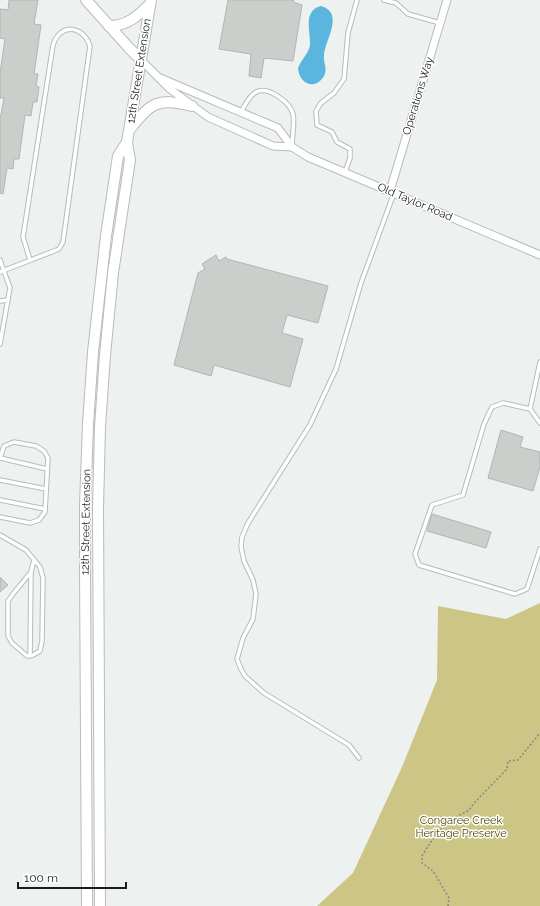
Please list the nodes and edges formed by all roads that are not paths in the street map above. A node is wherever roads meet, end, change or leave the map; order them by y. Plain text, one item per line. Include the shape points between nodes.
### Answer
1 (86, 0) edge
2 (356, 0) edge
3 (384, 0) edge
4 (447, 0) edge
5 (150, 2) edge
6 (440, 23) junction
7 (109, 26) junction
8 (141, 60) junction
9 (160, 78) junction
10 (192, 106) junction
11 (241, 112) junction
12 (129, 131) junction
13 (127, 142) junction
14 (292, 147) junction
15 (345, 172) junction
16 (392, 192) junction
17 (539, 252) edge
18 (0, 260) edge
19 (30, 260) junction
20 (2, 271) edge
21 (0, 300) edge
22 (8, 300) junction
23 (0, 344) edge
24 (540, 362) edge
25 (530, 409) junction
26 (540, 423) edge
27 (0, 458) edge
28 (47, 468) junction
29 (0, 480) edge
30 (46, 489) junction
31 (0, 500) edge
32 (45, 509) junction
33 (0, 517) edge
34 (0, 535) edge
35 (540, 549) edge
36 (34, 560) junction
37 (31, 572) junction
38 (30, 656) junction
39 (360, 758) dead end
40 (87, 906) edge
41 (100, 906) edge

1 - 7 main road
2 - 15 lane via 348,33 344,80 316,111 317,125 332,132 337,142 350,149
3 - 6 lane via 396,3 408,14
4 - 6 street, Operations Way
5 - 7 main road via 138,17 123,25
5 - 8 main road, 12th Street Extension
6 - 16 street, Operations Way
7 - 8 main road
8 - 9 street, Old Taylor Road
8 - 12 main road, 12th Street Extension
9 - 10 street, Old Taylor Road
9 - 11 street, Old Taylor Road
10 - 12 main road via 161,102 146,110
10 - 14 street, Old Taylor Road via 208,117 273,146
11 - 14 street, Old Taylor Road via 278,128
11 - 14 lane via 250,97 257,92 266,91 286,102 293,114
12 - 13 main road, 12th Street Extension
13 - 40 main road, 12th Street Extension via 118,156 106,236 93,352 88,431 85,551
13 - 41 main road, 12th Street Extension via 130,160 113,273 100,427
14 - 15 street, Old Taylor Road via 308,157
15 - 16 street, Old Taylor Road
16 - 17 street, Old Taylor Road
16 - 39 lane via 361,283 336,369 310,425 248,523 241,547 256,594 253,619 243,638 237,659 240,669 264,693 349,745
18 - 20 lane
19 - 19 lane via 54,252 63,242 90,46 83,33 77,30 61,32 52,45 23,237
19 - 20 lane
20 - 22 lane via 10,288
21 - 22 lane
22 - 23 lane
24 - 25 lane
25 - 26 lane
25 - 35 lane via 503,403 492,407 484,424 463,495 432,505 416,554 419,565 515,594 527,589
27 - 28 lane
27 - 28 lane via 4,446 14,442 36,446 44,450 48,458
28 - 30 lane
29 - 30 lane
30 - 32 lane
31 - 32 lane
32 - 33 lane via 39,520 30,523
34 - 36 lane via 26,550
36 - 37 lane
36 - 38 lane via 40,567 43,578 42,641 40,651
37 - 38 lane
37 - 38 lane via 8,601 8,636 12,643

